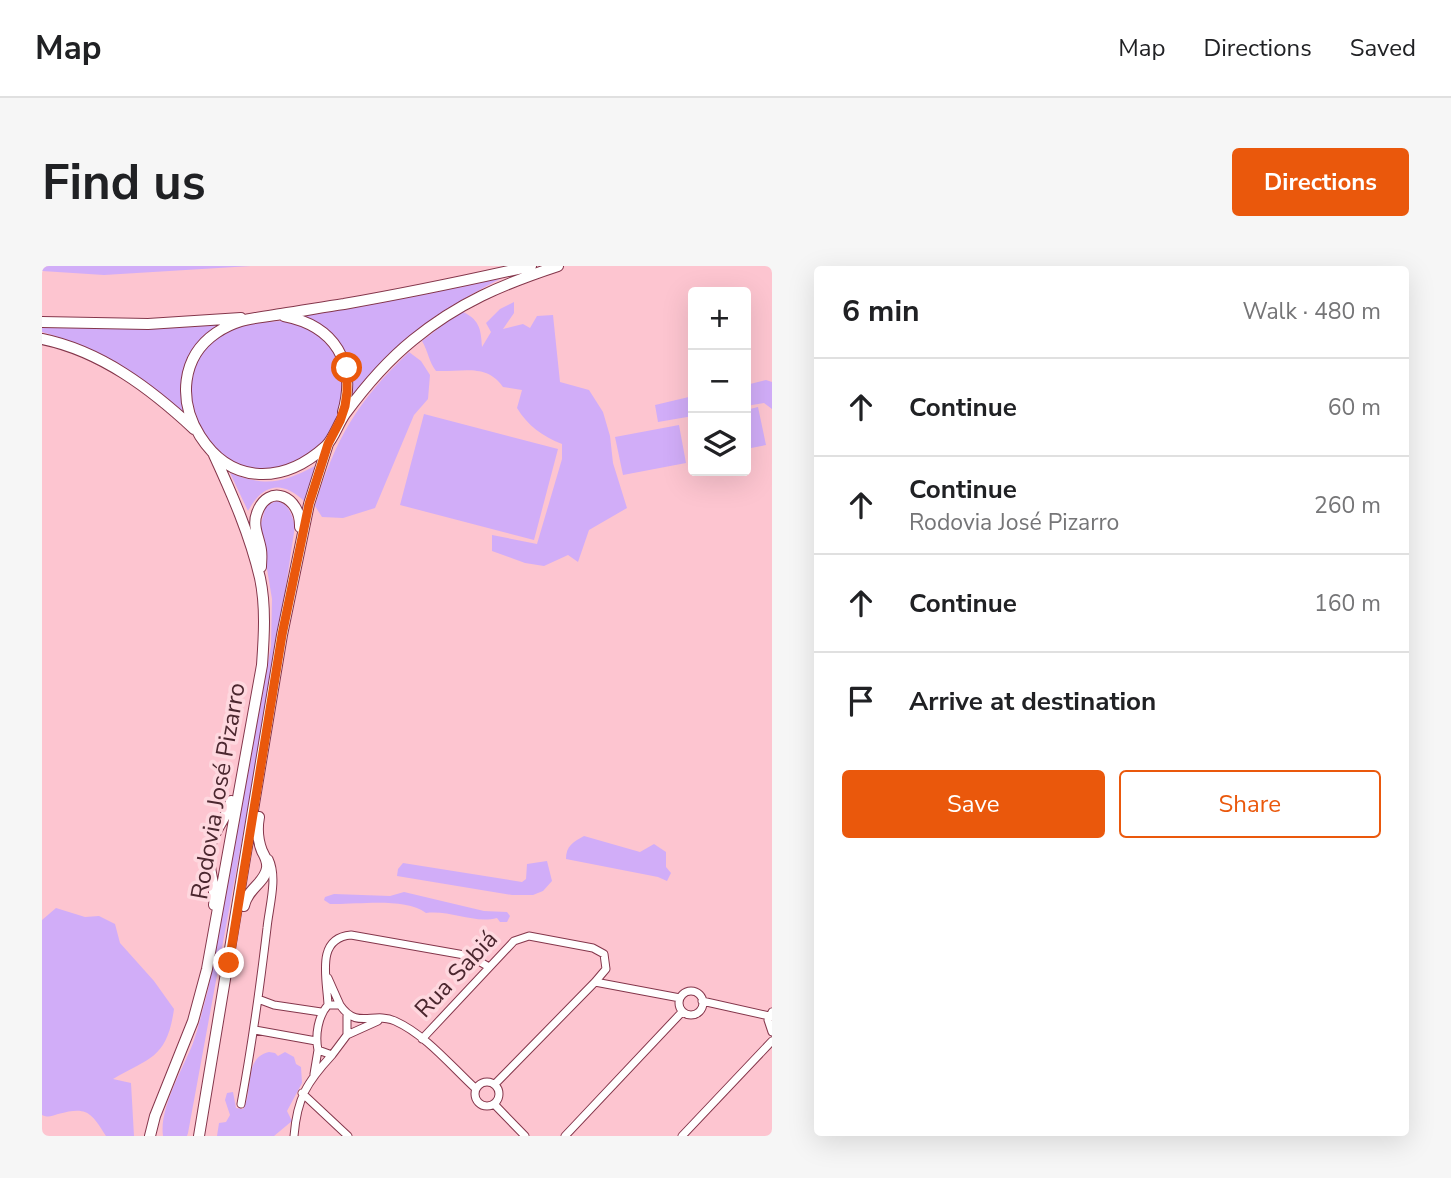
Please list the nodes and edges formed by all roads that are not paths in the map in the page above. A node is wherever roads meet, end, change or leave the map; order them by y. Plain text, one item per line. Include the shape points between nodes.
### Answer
1 (531, 266) edge
2 (558, 266) edge
3 (278, 315) junction
4 (250, 317) junction
5 (42, 322) edge
6 (42, 339) edge
7 (340, 421) junction
8 (198, 433) junction
9 (328, 444) junction
10 (212, 452) junction
11 (295, 575) junction
12 (260, 578) junction
13 (244, 763) junction
14 (259, 779) junction
15 (262, 850) junction
16 (267, 880) junction
17 (209, 959) junction
18 (229, 963) junction
19 (489, 967) junction
20 (326, 974) junction
21 (595, 982) junction
22 (680, 998) junction
23 (258, 999) junction
24 (702, 1001) junction
25 (328, 1005) junction
26 (340, 1005) junction
27 (321, 1012) junction
28 (682, 1012) junction
29 (770, 1014) edge
30 (347, 1016) junction
31 (385, 1019) junction
32 (255, 1030) junction
33 (772, 1032) edge
34 (347, 1035) junction
35 (422, 1039) junction
36 (772, 1041) edge
37 (317, 1046) junction
38 (332, 1055) junction
39 (314, 1075) junction
40 (495, 1084) junction
41 (476, 1088) junction
42 (302, 1093) junction
43 (241, 1104) dead end
44 (494, 1104) junction
45 (199, 1134) edge
46 (153, 1136) edge
47 (294, 1136) edge
48 (348, 1136) edge
49 (526, 1136) edge
50 (565, 1136) edge
51 (682, 1136) edge

1 - 3 main road
2 - 7 main road via 508,282 447,314 379,372
3 - 4 main road
3 - 7 main road via 319,329 339,350 348,380
4 - 5 main road via 148,324
4 - 8 main road via 215,334 191,362 185,398
6 - 8 main road via 80,351 132,378
7 - 9 main road
8 - 10 main road
9 - 10 main road via 291,470 262,475 236,468
9 - 11 main road, Rodovia José Pizarro via 309,504
10 - 12 main road, Rodovia José Pizarro via 237,506
11 - 12 main road via 298,510 285,498 270,497 255,519
11 - 14 main road, Rodovia José Pizarro
12 - 13 main road, Rodovia José Pizarro via 262,665
13 - 17 main road, Rodovia José Pizarro
13 - 17 main road via 229,814 210,845 215,897
14 - 15 main road
14 - 18 main road
15 - 16 main road
15 - 16 street via 273,868
16 - 18 main road via 245,898
16 - 23 street
17 - 46 main road, Rodovia José Pizarro via 193,1021 153,1124
18 - 45 main road
19 - 20 street via 470,956 351,935 328,946
19 - 21 street, Rua Sabiá via 520,937 529,936 599,950 606,969
19 - 35 street, Rua Sabiá
20 - 25 street
20 - 26 street
21 - 22 street
21 - 40 street
22 - 24 street via 692,992
22 - 28 street
23 - 27 street
23 - 32 street
24 - 28 street via 696,1014
24 - 29 street
25 - 26 street
25 - 27 street
26 - 30 street
27 - 37 street
28 - 50 street
29 - 33 street
30 - 31 street
30 - 34 street
31 - 34 street
31 - 35 street
32 - 37 street
32 - 43 street
34 - 38 street
35 - 41 street
36 - 51 street
37 - 38 street
37 - 39 street
38 - 39 street
39 - 42 street
40 - 41 street via 484,1082
40 - 44 street via 500,1094
41 - 44 street via 479,1103
42 - 47 street
42 - 48 street
44 - 49 street

